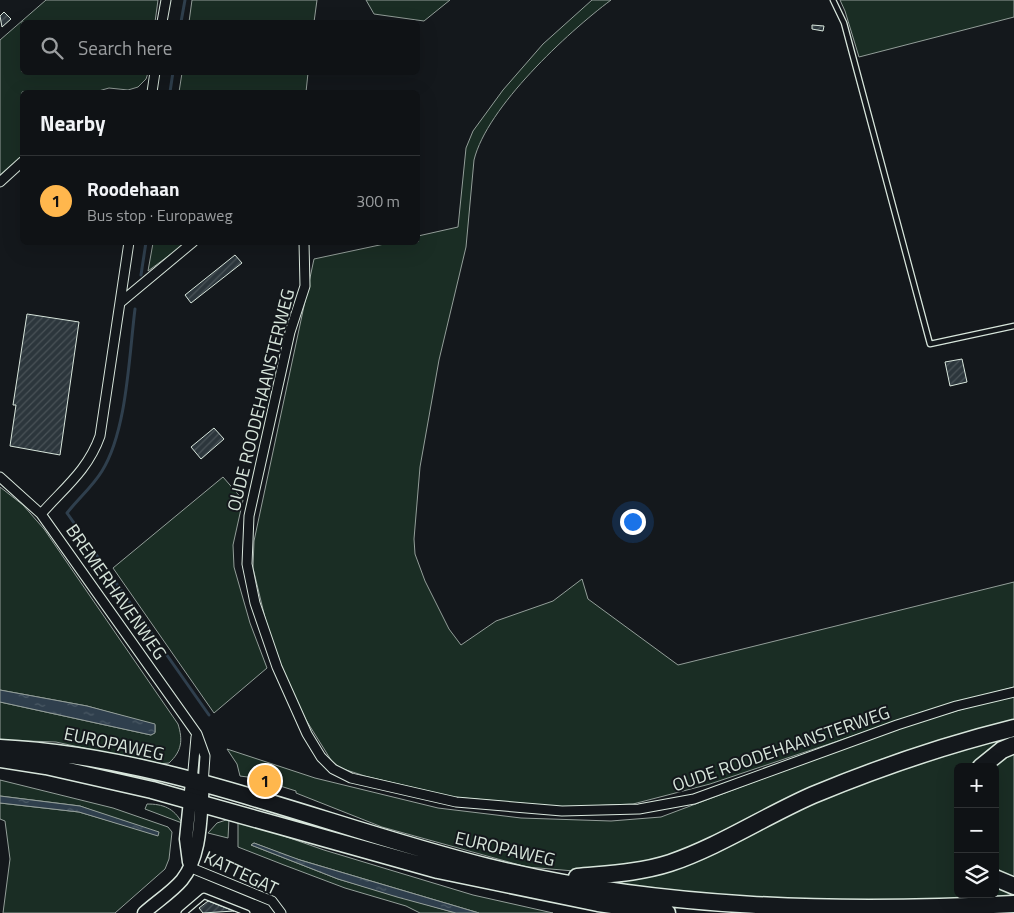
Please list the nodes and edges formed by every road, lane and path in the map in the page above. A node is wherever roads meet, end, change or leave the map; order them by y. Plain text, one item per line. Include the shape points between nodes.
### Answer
1 (166, 0) edge
2 (833, 0) edge
3 (162, 20) edge
4 (155, 75) edge
5 (152, 90) edge
6 (20, 164) edge
7 (0, 182) edge
8 (130, 245) edge
9 (189, 245) edge
10 (304, 245) edge
11 (121, 302) junction
12 (1014, 326) edge
13 (0, 477) edge
14 (41, 514) junction
15 (1014, 692) edge
16 (1014, 728) edge
17 (1014, 745) edge
18 (0, 748) edge
19 (0, 759) edge
20 (986, 763) edge
21 (198, 784) junction
22 (196, 802) junction
23 (189, 867) junction
24 (547, 880) junction
25 (999, 880) edge
26 (513, 886) junction
27 (1014, 886) edge
28 (1014, 904) edge
29 (278, 912) edge
30 (144, 913) edge
31 (184, 913) edge
32 (248, 913) edge
33 (596, 913) edge
34 (667, 913) edge

1 - 3 street
2 - 12 lane via 844,23 930,344
4 - 5 street
6 - 7 street
8 - 11 street
9 - 11 street
10 - 15 street, OUDE ROODEHAANSTERWEG via 305,286 290,332 250,506 246,556 255,603 277,668 307,734 320,757 333,769 351,778 464,803 562,811 639,810 694,799 896,725
11 - 14 street via 96,446 79,475
13 - 14 street, BREMERHAVENWEG
14 - 21 street, BREMERHAVENWEG via 196,734 205,756
16 - 24 highway via 871,772 669,863 625,873
17 - 20 highway
18 - 21 highway, EUROPAWEG via 64,753
19 - 22 highway, EUROPAWEG via 46,766
21 - 22 street
21 - 24 highway, EUROPAWEG via 445,856
22 - 23 street via 198,842
22 - 26 highway, EUROPAWEG via 396,859
23 - 29 street, KATTEGAT via 272,901
23 - 30 street via 180,882
24 - 28 highway, EUROPAWEG via 680,900 774,908 941,909
25 - 27 highway
26 - 33 highway
26 - 34 highway, EUROPAWEG
31 - 32 lane, KATTEGAT via 204,896

